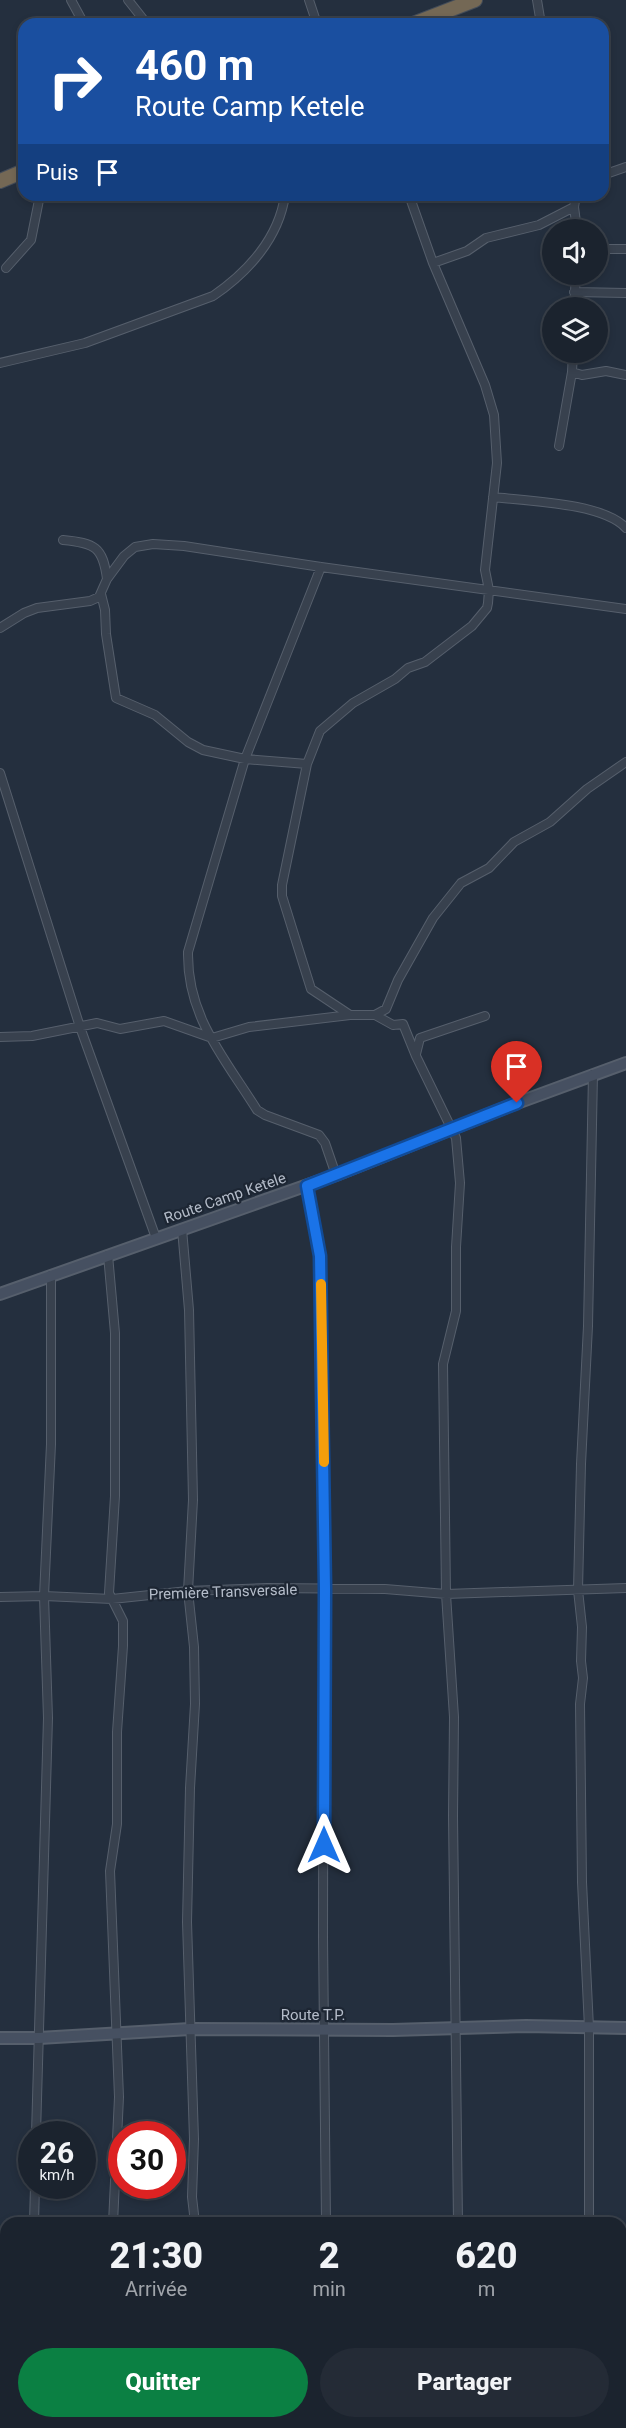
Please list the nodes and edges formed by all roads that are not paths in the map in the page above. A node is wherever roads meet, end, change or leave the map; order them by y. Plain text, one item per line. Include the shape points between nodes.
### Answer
1 (71, 0) edge
2 (128, 0) edge
3 (309, 0) edge
4 (475, 0) edge
5 (537, 0) edge
6 (81, 18) edge
7 (142, 18) edge
8 (315, 18) edge
9 (428, 18) edge
10 (540, 18) edge
11 (626, 167) edge
12 (609, 173) edge
13 (18, 174) edge
14 (0, 181) edge
15 (39, 201) edge
16 (284, 201) edge
17 (411, 201) edge
18 (575, 201) edge
19 (574, 207) junction
20 (576, 219) edge
21 (608, 249) edge
22 (626, 249) edge
23 (433, 263) junction
24 (6, 268) dead end
25 (575, 285) edge
26 (574, 292) junction
27 (626, 293) edge
28 (574, 297) edge
29 (0, 363) edge
30 (572, 363) edge
31 (572, 372) junction
32 (626, 375) edge
33 (559, 446) dead end
34 (494, 497) junction
35 (626, 528) edge
36 (63, 540) dead end
37 (321, 567) junction
38 (107, 579) junction
39 (489, 590) junction
40 (101, 594) junction
41 (626, 609) edge
42 (0, 628) edge
43 (245, 759) junction
44 (626, 762) edge
45 (308, 764) junction
46 (0, 773) edge
47 (350, 1015) junction
48 (375, 1015) junction
49 (485, 1016) dead end
50 (80, 1027) junction
51 (0, 1037) edge
52 (212, 1038) junction
53 (416, 1056) junction
54 (626, 1063) edge
55 (593, 1074) junction
56 (452, 1129) junction
57 (336, 1175) junction
58 (307, 1186) junction
59 (182, 1229) junction
60 (156, 1238) junction
61 (108, 1256) junction
62 (51, 1275) junction
63 (0, 1294) edge
64 (626, 1588) edge
65 (325, 1589) junction
66 (578, 1590) junction
67 (188, 1591) junction
68 (446, 1594) junction
69 (44, 1596) junction
70 (0, 1597) edge
71 (112, 1599) junction
72 (457, 2028) junction
73 (589, 2028) junction
74 (626, 2028) edge
75 (190, 2029) junction
76 (325, 2029) junction
77 (115, 2033) junction
78 (0, 2038) edge
79 (39, 2038) junction
80 (36, 2121) edge
81 (35, 2199) edge
82 (34, 2217) edge
83 (113, 2217) edge
84 (194, 2217) edge
85 (326, 2217) edge
86 (458, 2217) edge
87 (589, 2217) edge

1 - 6 street
2 - 7 street
3 - 8 street
4 - 9 highway
5 - 10 street
11 - 12 street
13 - 14 highway
15 - 24 street via 32,240
16 - 29 street via 267,246 213,296 85,343
17 - 23 street
18 - 19 street
19 - 20 street
19 - 23 street via 539,225 486,238 467,251
21 - 22 street
23 - 34 street via 494,415
25 - 26 street
26 - 27 street
26 - 28 street
30 - 31 street
31 - 32 street
31 - 33 street
34 - 35 street via 592,510
34 - 39 street via 485,570
36 - 38 street via 93,545 105,561
37 - 38 street via 153,544 135,547
37 - 39 street
37 - 43 street
38 - 40 street
39 - 41 street
39 - 45 street via 487,608 472,626 425,662 408,668 352,703 325,725 316,738
40 - 42 street via 90,601 37,608
40 - 43 street via 116,698 155,715 203,750
43 - 45 street
43 - 52 street via 188,952 192,995
44 - 48 street via 550,822 514,842 489,868 461,883 433,918 386,1009
45 - 47 street via 282,896 311,989
46 - 50 street
47 - 48 street
47 - 52 street via 249,1027
48 - 53 street via 393,1025 403,1024
49 - 53 street via 420,1038
50 - 51 street
50 - 52 street via 97,1023 120,1029 168,1021
50 - 60 street
52 - 57 street via 260,1113 319,1135
53 - 56 street
54 - 55 street, Route Camp Ketele
55 - 56 street, Route Camp Ketele
55 - 66 street
56 - 57 street, Route Camp Ketele
56 - 68 street via 460,1183 456,1311 443,1364
57 - 58 street, Route Camp Ketele
58 - 59 street, Route Camp Ketele
58 - 65 street via 320,1256
59 - 60 street, Route Camp Ketele
59 - 67 street via 189,1310 194,1500
60 - 61 street, Route Camp Ketele
61 - 62 street, Route Camp Ketele
61 - 71 street via 115,1333 115,1496 108,1593
62 - 63 street, Route Camp Ketele
62 - 69 street via 51,1444
64 - 66 street, Première Transversale
65 - 67 street, Première Transversale
65 - 68 street, Première Transversale
65 - 76 street
66 - 68 street, Première Transversale
66 - 73 street via 583,1678 581,1843
67 - 71 street, Première Transversale
67 - 75 street via 195,1704 187,1922
68 - 72 street via 454,1717
69 - 70 street, Première Transversale
69 - 71 street, Première Transversale
69 - 79 street via 48,1718
71 - 77 street via 123,1621 117,1824 110,1871
72 - 73 street, Route T.P.
72 - 76 street, Route T.P.
72 - 86 street
73 - 74 street, Route T.P.
73 - 87 street
75 - 76 street, Route T.P.
75 - 77 street, Route T.P.
75 - 84 street
76 - 85 street
77 - 79 street, Route T.P.
77 - 83 street via 119,2097
78 - 79 street, Route T.P.
79 - 80 street
81 - 82 street

